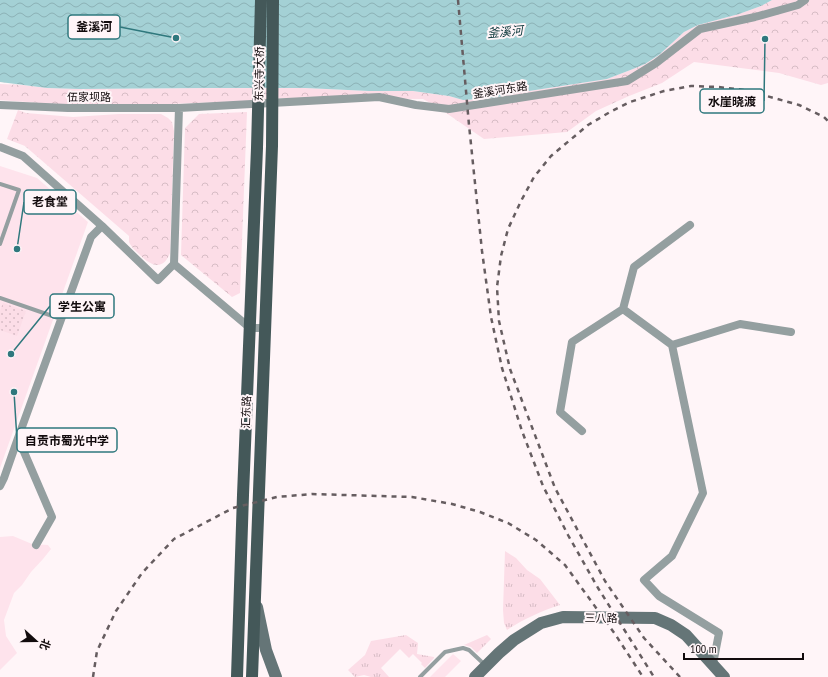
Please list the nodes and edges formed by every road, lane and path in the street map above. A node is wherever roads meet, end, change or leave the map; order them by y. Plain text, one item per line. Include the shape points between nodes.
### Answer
1 (260, 0) edge
2 (273, 0) edge
3 (805, 0) edge
4 (0, 105) edge
5 (178, 108) junction
6 (272, 146) joint
7 (0, 147) edge
8 (257, 148) joint
9 (0, 184) edge
10 (690, 225) dead end
11 (102, 226) junction
12 (0, 244) edge
13 (174, 264) junction
14 (0, 298) edge
15 (623, 309) junction
16 (61, 319) junction
17 (250, 328) junction
18 (265, 328) junction
19 (791, 332) dead end
20 (672, 346) junction
21 (582, 431) dead end
22 (18, 438) junction
23 (0, 486) edge
24 (36, 545) dead end
25 (254, 597) junction
26 (713, 664) junction
27 (486, 666) junction
28 (237, 677) edge
29 (252, 677) edge
30 (276, 677) edge
31 (420, 677) edge
32 (475, 677) edge
33 (724, 677) edge

1 - 8 main road, 东兴寺大桥
2 - 6 main road, 东兴寺大桥
3 - 5 street, 釜溪河东路 via 798,5 755,17 700,29 627,81 449,109 379,97
4 - 5 street, 伍家坝路
5 - 13 street
6 - 18 main road, 汇东路
7 - 11 street via 23,156
8 - 17 main road, 汇东路
9 - 12 lane via 19,190
10 - 15 street via 634,266
11 - 13 street via 158,280
11 - 16 street via 91,237
13 - 17 street
14 - 16 lane
15 - 20 street
15 - 21 street via 572,342 560,412
16 - 22 street
17 - 18 street
17 - 28 main road, 汇东路
18 - 25 main road, 汇东路
19 - 20 street via 740,324
20 - 26 street via 704,493 672,556 644,580 659,596 719,633
22 - 23 street
22 - 24 street via 52,517
25 - 29 main road, 汇东路
25 - 30 main road via 266,650
26 - 27 main road, 三八路 via 686,635 672,625 655,618 563,617 541,623 514,640
26 - 33 main road, 三八路
27 - 31 lane via 469,650 463,648 445,652
27 - 32 main road, 三八路

